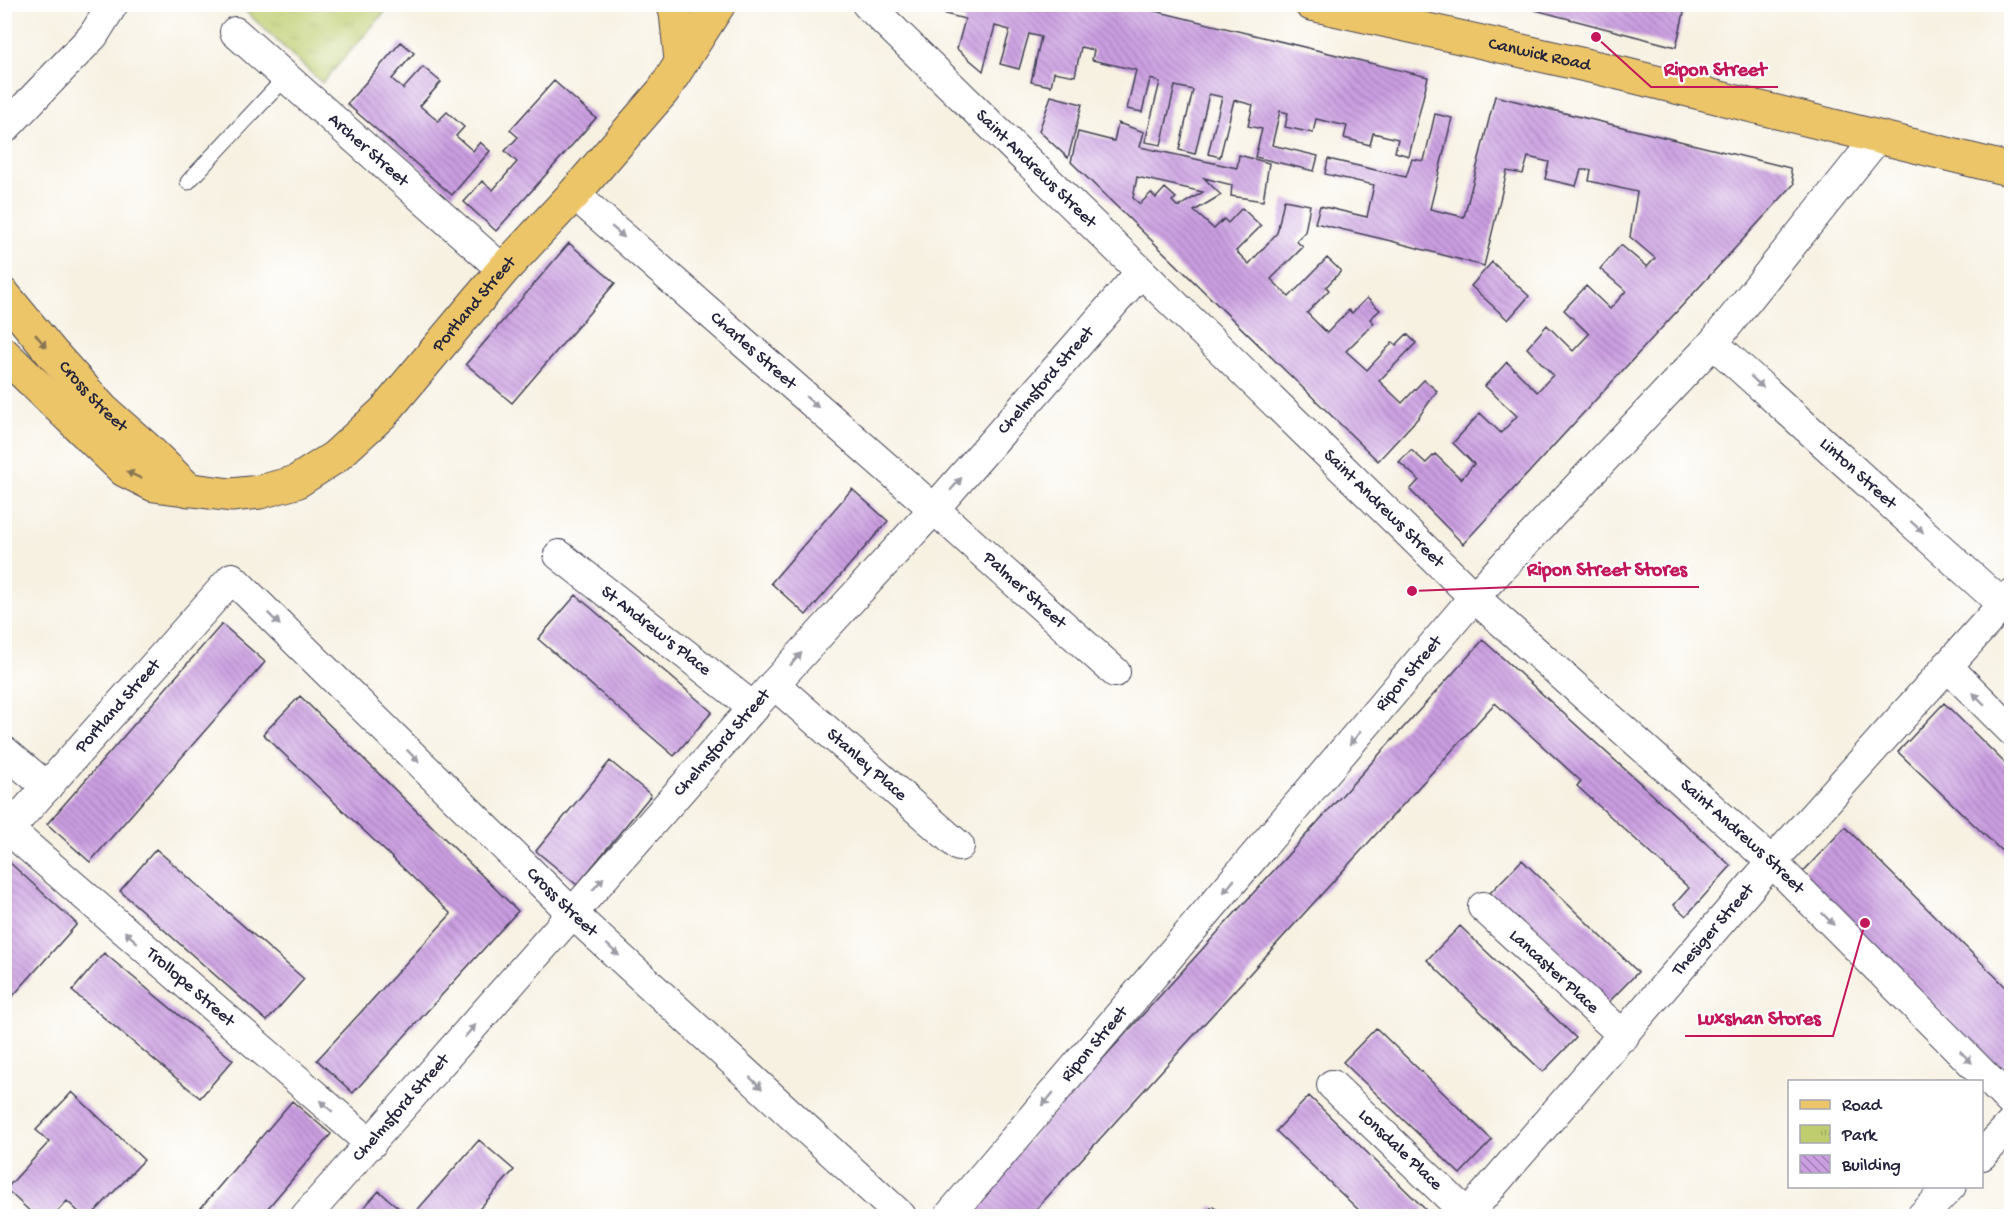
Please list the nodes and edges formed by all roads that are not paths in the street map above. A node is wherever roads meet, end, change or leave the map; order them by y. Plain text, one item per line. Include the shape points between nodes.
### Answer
1 (113, 4) edge
2 (673, 4) edge
3 (719, 4) edge
4 (1311, 4) edge
5 (881, 9) edge
6 (235, 32) dead end
7 (681, 60) junction
8 (286, 77) junction
9 (4, 129) edge
10 (1878, 138) junction
11 (2012, 170) edge
12 (188, 182) dead end
13 (574, 194) junction
14 (503, 270) junction
15 (1141, 272) junction
16 (4, 295) edge
17 (1713, 343) junction
18 (4, 354) edge
19 (189, 490) junction
20 (231, 495) joint
21 (934, 509) junction
22 (559, 555) dead end
23 (232, 578) joint
24 (1474, 597) junction
25 (2007, 599) edge
26 (1947, 666) junction
27 (1115, 672) dead end
28 (774, 684) junction
29 (754, 708) junction
30 (2012, 731) edge
31 (4, 751) edge
32 (47, 787) junction
33 (7, 833) edge
34 (959, 846) dead end
35 (1772, 862) junction
36 (1483, 907) dead end
37 (573, 914) junction
38 (1624, 1036) junction
39 (1332, 1085) dead end
40 (2012, 1103) edge
41 (2012, 1123) edge
42 (371, 1144) junction
43 (1983, 1154) edge
44 (1949, 1188) edge
45 (306, 1216) edge
46 (901, 1216) edge
47 (949, 1216) edge
48 (1467, 1216) edge
49 (1923, 1216) edge

1 - 9 street via 93,36
2 - 7 main road
3 - 7 main road, Portland Street
4 - 10 main road, Canwick Road via 1603,69
5 - 15 street, Saint Andrews Street
6 - 8 street, Archer Street
7 - 13 main road, Portland Street via 663,91
8 - 12 lane
8 - 14 street, Archer Street
10 - 11 main road, Canwick Road
10 - 17 street, Ripon Street
13 - 14 main road, Portland Street
13 -> 21 street, Charles Street
14 - 20 main road, Portland Street via 384,412 335,457 296,482
21 -> 15 street, Chelmsford Street
15 - 24 street, Saint Andrews Street
16 -> 19 main road, Cross Street via 102,409
17 - 24 street, Ripon Street
17 -> 25 street, Linton Street
19 -> 18 main road, Cross Street via 154,485 124,470
19 - 20 main road, Cross Street
21 - 27 street, Palmer Street
28 -> 21 street, Chelmsford Street
22 - 29 street, St Andrew's Place
23 - 32 street, Portland Street
23 -> 37 street, Cross Street
24 - 35 street, Saint Andrews Street
24 -> 47 street, Ripon Street
25 - 26 street, Thesiger Street
30 -> 26 street
26 - 35 street, Thesiger Street
28 - 29 street, Chelmsford Street
28 - 34 street, Stanley Place
37 -> 29 street, Chelmsford Street
31 - 32 street
32 - 33 street, Portland Street
42 -> 33 street, Trollope Street
35 - 38 street, Thesiger Street
35 -> 40 street, Saint Andrews Street
36 - 38 street, Lancaster Place
42 -> 37 street, Chelmsford Street
37 -> 46 street, Cross Street
38 - 48 street, Thesiger Street
39 - 48 street, Lonsdale Place
41 - 43 street
42 - 45 street, Chelmsford Street
44 - 49 street

